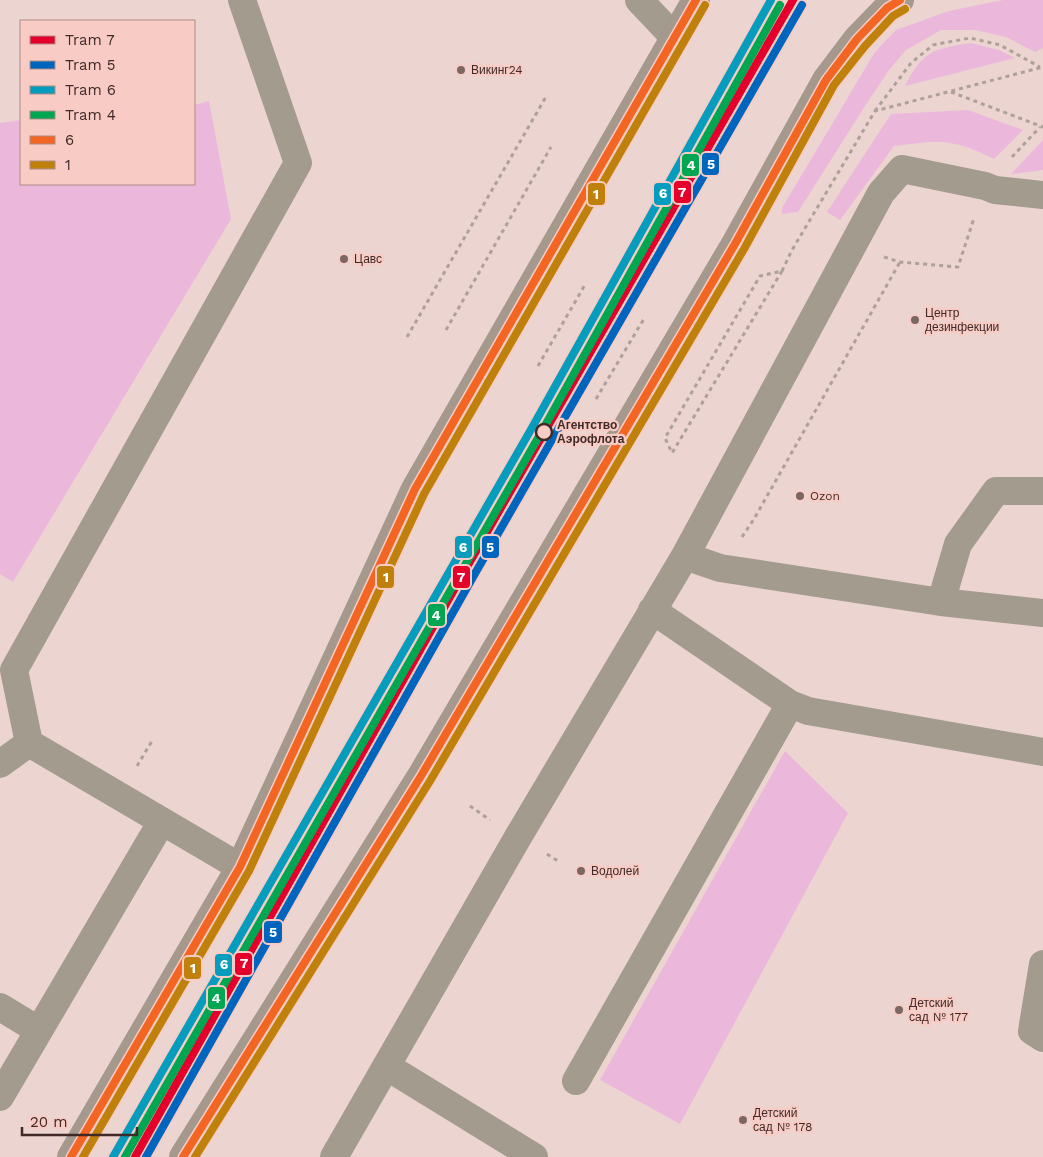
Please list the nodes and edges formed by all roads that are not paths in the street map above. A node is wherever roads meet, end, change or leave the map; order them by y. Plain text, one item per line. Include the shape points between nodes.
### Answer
1 (242, 0) edge
2 (639, 0) edge
3 (696, 0) edge
4 (900, 0) edge
5 (675, 38) junction
6 (1043, 195) edge
7 (1043, 491) edge
8 (685, 556) junction
9 (941, 602) junction
10 (652, 610) junction
11 (1043, 613) edge
12 (790, 704) junction
13 (29, 743) junction
14 (1043, 752) edge
15 (0, 764) edge
16 (162, 820) junction
17 (240, 867) junction
18 (1043, 964) edge
19 (0, 1007) edge
20 (38, 1030) junction
21 (1043, 1038) edge
22 (386, 1066) junction
23 (576, 1081) dead end
24 (0, 1097) edge
25 (71, 1157) edge
26 (183, 1157) edge
27 (334, 1157) edge
28 (534, 1157) edge

1 - 13 street via 298,163 14,670
2 - 5 street
3 - 5 highway
4 - 26 highway via 887,8 857,39 826,80 730,252 421,776
5 - 17 highway via 415,489
6 - 8 street via 995,190 902,169 881,192
7 - 9 street via 996,491 958,544
8 - 9 street via 720,568
8 - 10 street
9 - 11 street
10 - 12 street
10 - 22 street
12 - 14 street via 808,711
12 - 23 street
13 - 15 street
13 - 16 street
16 - 17 street
16 - 20 street
17 - 25 highway
18 - 21 street via 1032,1031
19 - 20 street
20 - 24 street
22 - 27 street
22 - 28 street

